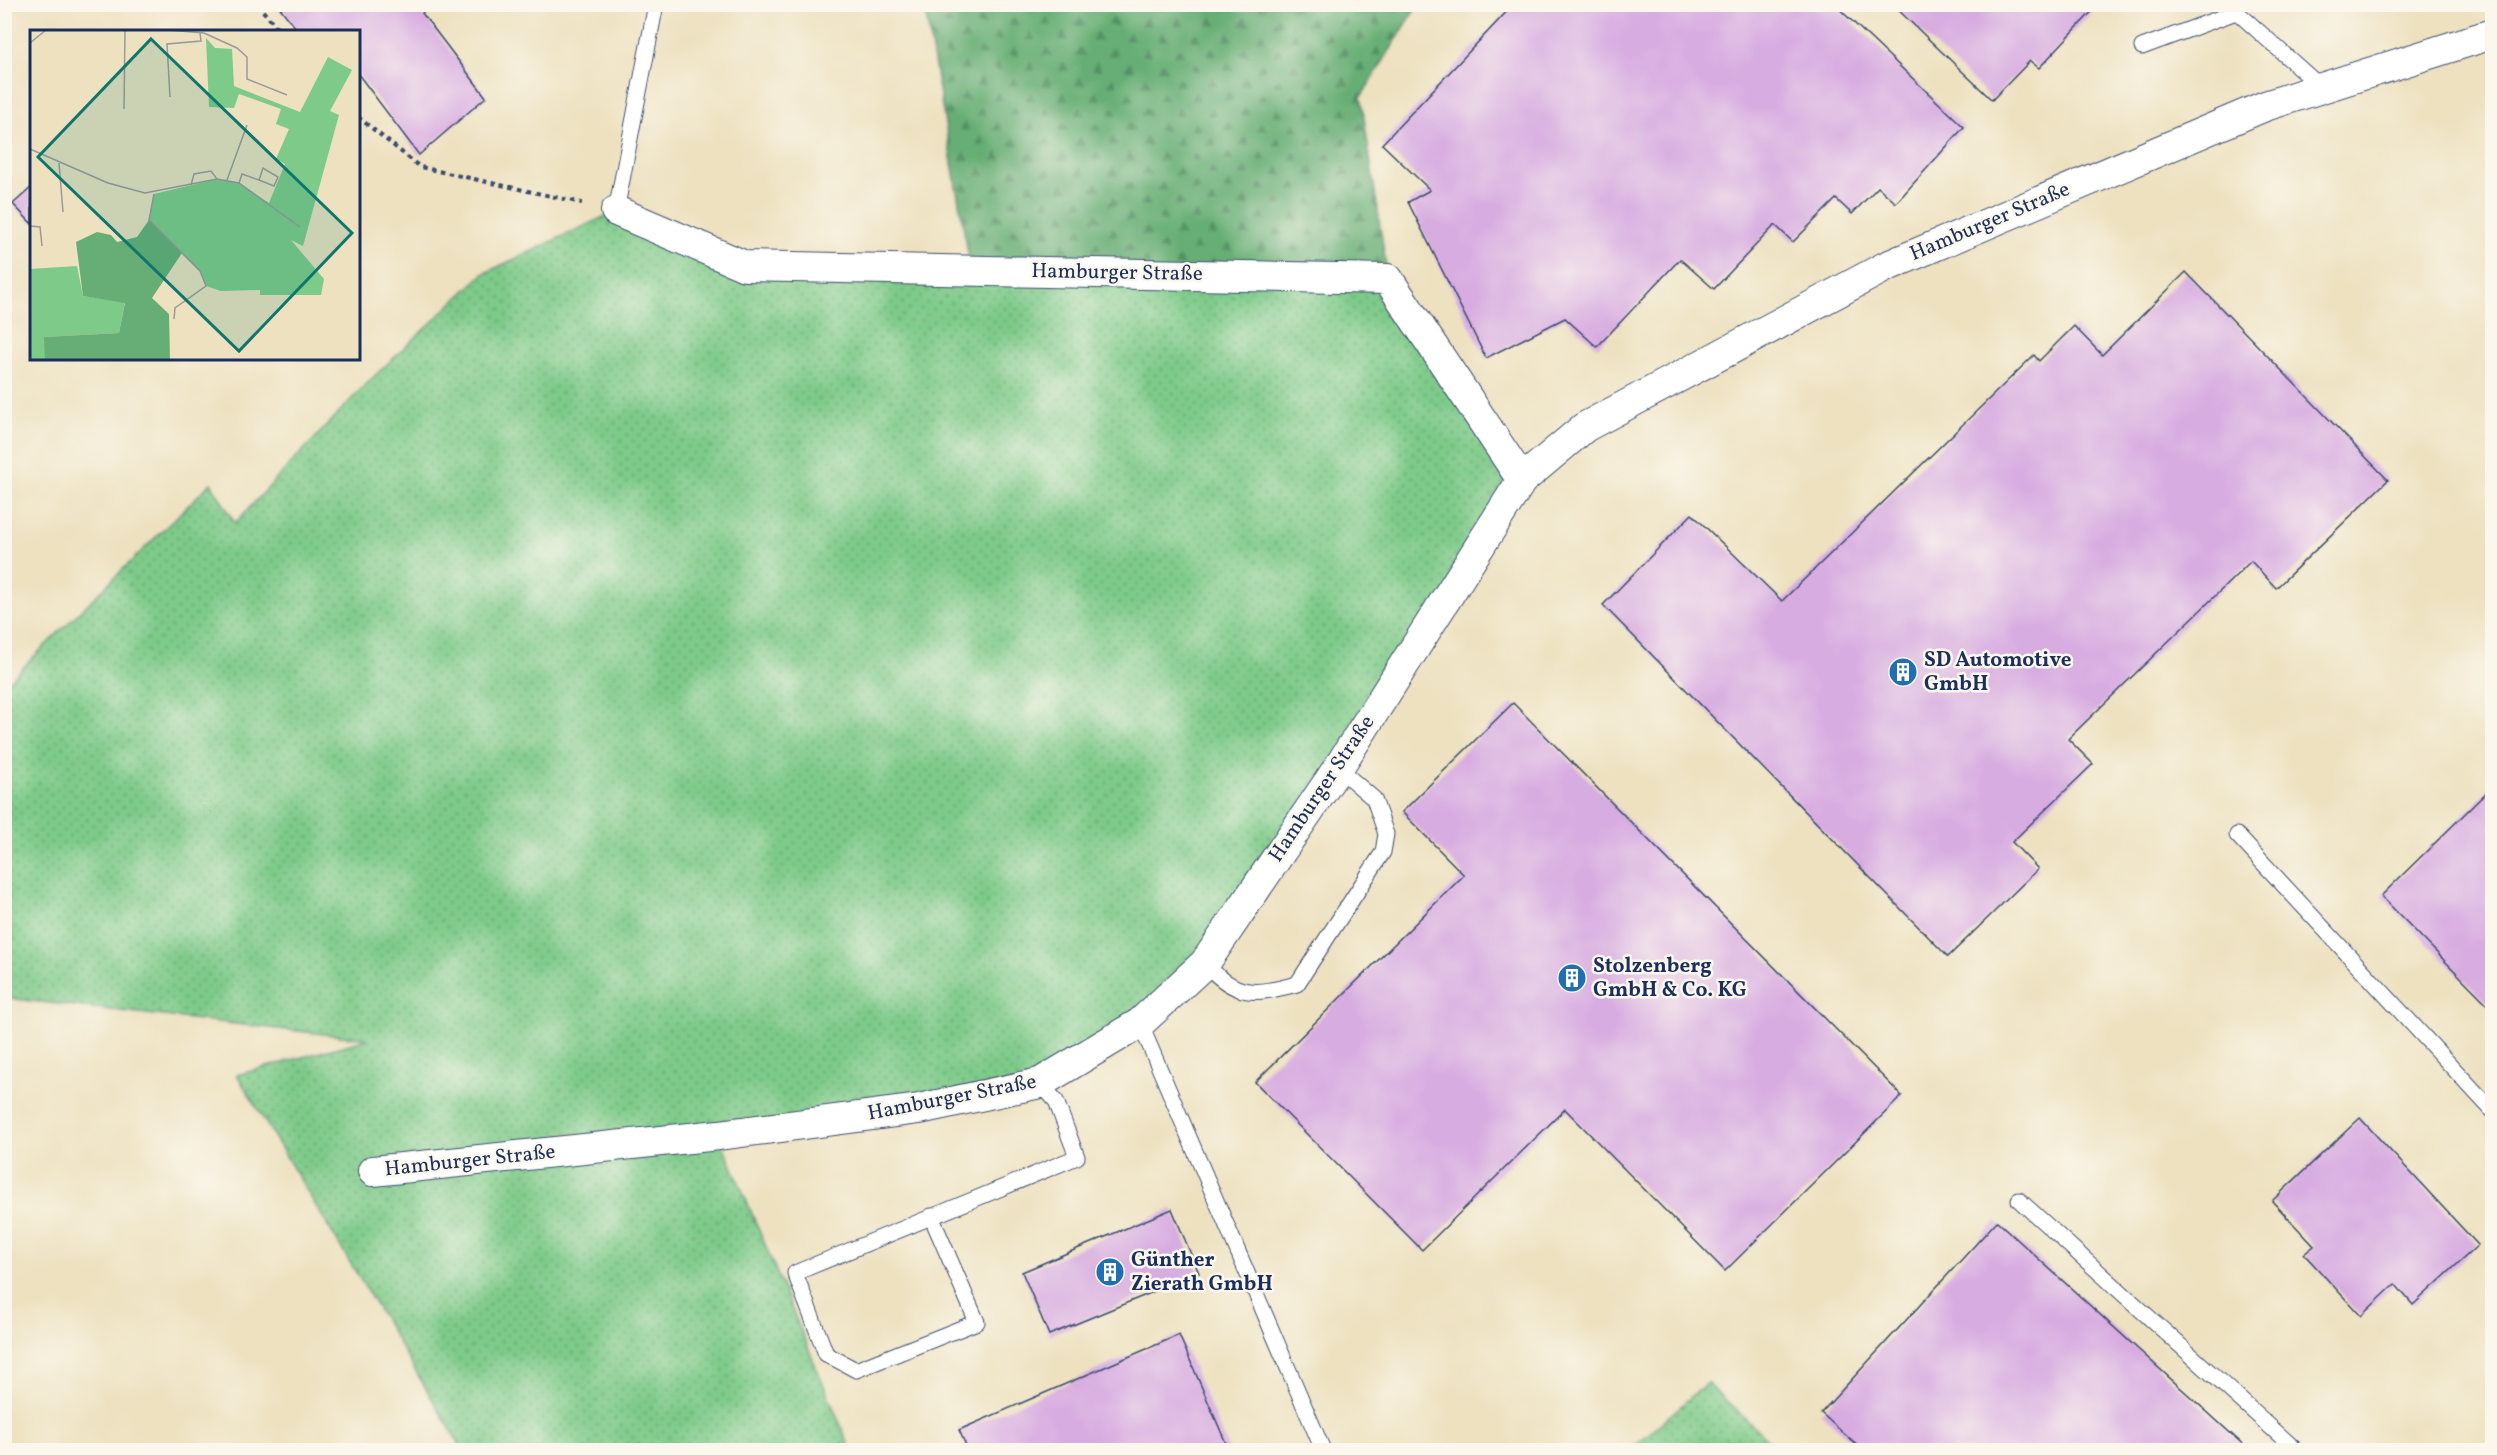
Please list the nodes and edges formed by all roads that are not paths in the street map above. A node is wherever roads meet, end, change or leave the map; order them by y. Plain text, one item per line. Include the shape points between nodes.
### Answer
1 (656, 4) edge
2 (2232, 8) edge
3 (2493, 34) edge
4 (2142, 47) dead end
5 (2322, 88) junction
6 (616, 211) joint
7 (1522, 480) junction
8 (1338, 768) junction
9 (2237, 835) dead end
10 (1205, 963) junction
11 (1140, 1023) junction
12 (1040, 1083) junction
13 (2493, 1110) edge
14 (373, 1171) dead end
15 (2019, 1200) dead end
16 (931, 1216) junction
17 (1323, 1450) edge
18 (2296, 1450) edge

1 - 6 lane
2 - 4 lane
2 - 5 lane
3 - 5 street, Hamburger Straße
5 - 7 street, Hamburger Straße via 2265,106 1885,267 1585,427
6 - 7 street, Hamburger Straße via 745,266 1388,279
7 - 8 street, Hamburger Straße
8 - 10 street, Hamburger Straße
8 - 10 lane via 1374,799 1386,834 1383,852 1297,984 1261,993 1237,988 1220,979
9 - 13 lane
10 - 11 street, Hamburger Straße
11 - 12 street, Hamburger Straße
11 - 17 lane
12 - 14 street, Hamburger Straße via 919,1109 719,1135
12 - 16 lane via 1056,1101 1077,1157
15 - 18 lane
16 - 16 lane via 795,1273 826,1354 856,1370 977,1322

